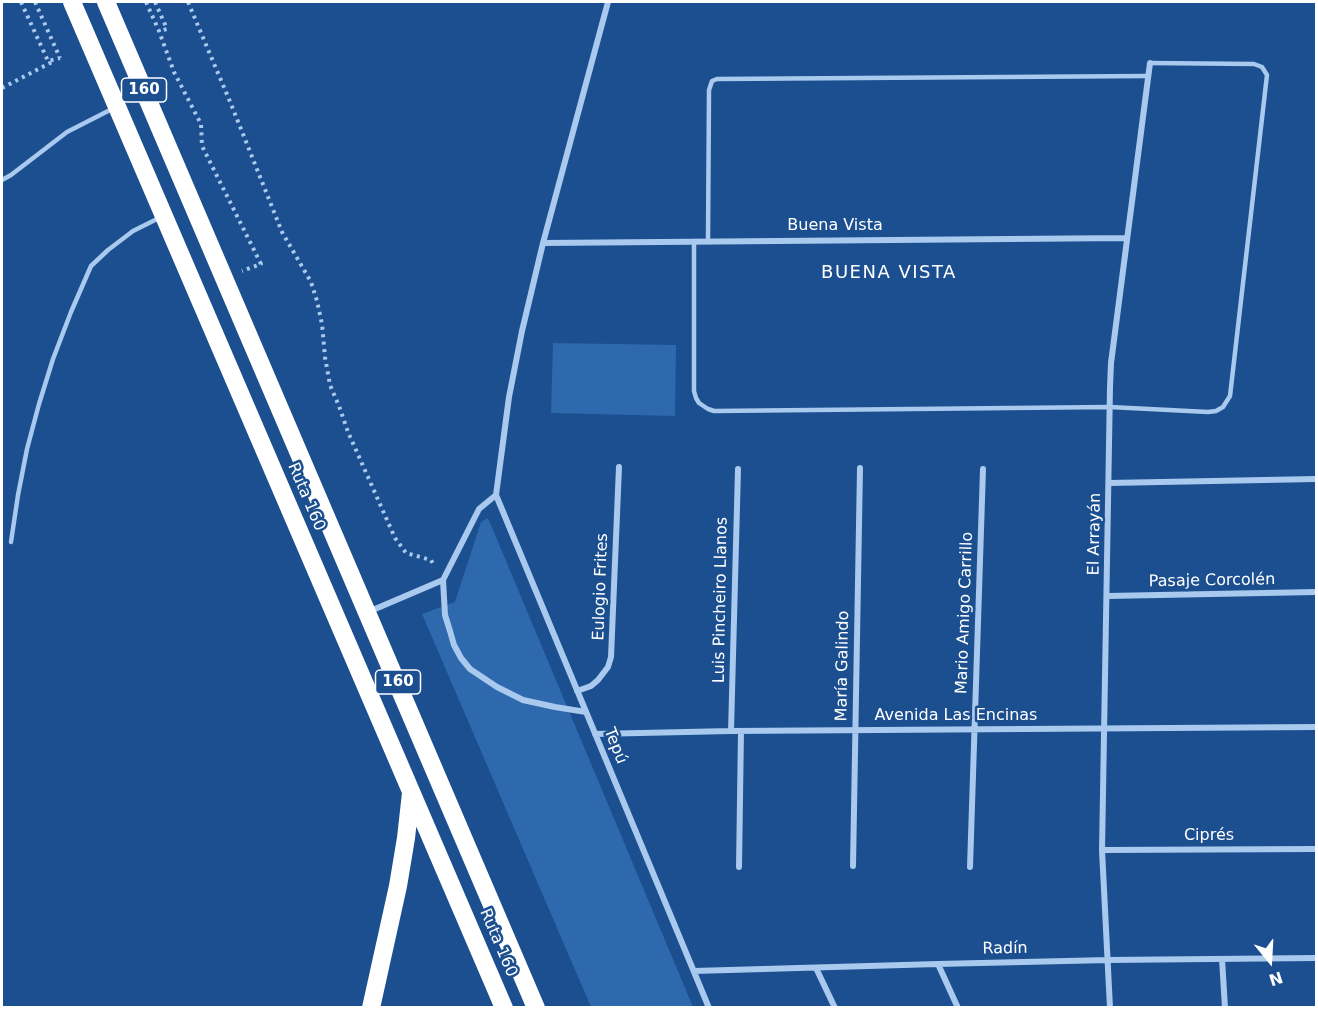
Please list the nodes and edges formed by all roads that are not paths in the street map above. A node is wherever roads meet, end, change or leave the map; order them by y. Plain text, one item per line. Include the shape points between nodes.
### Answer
1 (72, 2) edge
2 (106, 2) edge
3 (608, 2) edge
4 (1150, 63) joint
5 (1148, 76) junction
6 (118, 107) junction
7 (2, 180) edge
8 (165, 216) junction
9 (1127, 238) junction
10 (694, 241) junction
11 (708, 241) junction
12 (543, 243) junction
13 (1110, 407) junction
14 (619, 467) dead end
15 (860, 468) dead end
16 (738, 469) dead end
17 (983, 469) dead end
18 (1317, 479) edge
19 (1109, 483) junction
20 (496, 495) junction
21 (10, 542) dead end
22 (443, 580) junction
23 (1317, 592) edge
24 (1107, 596) junction
25 (368, 612) junction
26 (577, 691) junction
27 (586, 712) junction
28 (1317, 727) edge
29 (1105, 728) junction
30 (975, 729) junction
31 (855, 730) junction
32 (731, 731) junction
33 (741, 731) junction
34 (595, 734) junction
35 (411, 792) junction
36 (1317, 849) edge
37 (1102, 850) junction
38 (853, 866) dead end
39 (739, 867) dead end
40 (970, 867) dead end
41 (1317, 958) edge
42 (1222, 959) junction
43 (1108, 960) junction
44 (938, 964) junction
45 (816, 968) junction
46 (694, 971) junction
47 (371, 1008) edge
48 (504, 1008) edge
49 (536, 1008) edge
50 (709, 1008) edge
51 (835, 1008) edge
52 (958, 1008) edge
53 (1110, 1008) edge
54 (1225, 1008) edge

1 - 6 highway, Ruta 160 / 160
2 - 25 highway, Ruta 160 / 160
3 - 12 street
4 - 5 street, El Arrayán
4 - 13 lane via 1254,64 1265,70 1267,80 1230,396 1223,406 1208,412
5 - 9 street, El Arrayán
5 - 11 lane via 717,79 709,90
6 - 7 lane via 67,132
6 - 8 highway, Ruta 160 / 160
8 - 21 lane via 133,231 91,266 39,404
8 - 35 highway, Ruta 160 / 160
9 - 11 street, Buena Vista
9 - 13 street, El Arrayán via 1111,363
10 - 11 street, Buena Vista
10 - 12 street, Buena Vista
10 - 13 lane via 694,391 699,403 708,409
12 - 20 street via 514,364
13 - 19 street, El Arrayán
14 - 26 street, Eulogio Frites via 611,657 598,680
15 - 31 street, María Galindo
16 - 32 street, Luis Pincheiro Llanos
17 - 30 street, Mario Amigo Carrillo
18 - 19 street
19 - 24 street, El Arrayán
20 - 22 street via 479,509
20 - 26 street, Tepú
22 - 25 street
22 - 27 street via 454,645 470,669 523,700
23 - 24 street, Pasaje Corcolén
24 - 29 street, El Arrayán
25 - 49 highway, Ruta 160 / 160
26 - 27 street, Tepú
27 - 34 street, Tepú
28 - 29 street, Avenida Las Encinas
29 - 30 street, Avenida Las Encinas
29 - 37 street, El Arrayán
30 - 31 street, Avenida Las Encinas
30 - 40 street, Mario Amigo Carrillo
31 - 33 street, Avenida Las Encinas
31 - 38 street, María Galindo
32 - 33 street, Avenida Las Encinas
32 - 34 street, Avenida Las Encinas
33 - 39 street
34 - 46 street, Tepú
35 - 47 highway via 398,886
35 - 48 highway, Ruta 160 / 160
36 - 37 street, Ciprés
37 - 43 street, El Arrayán
41 - 42 street, Radín
42 - 43 street, Radín
42 - 54 street
43 - 44 street, Radín
43 - 53 street, El Arrayán
44 - 45 street, Radín
44 - 52 street
45 - 46 street, Radín
45 - 51 street
46 - 50 street, Tepú

